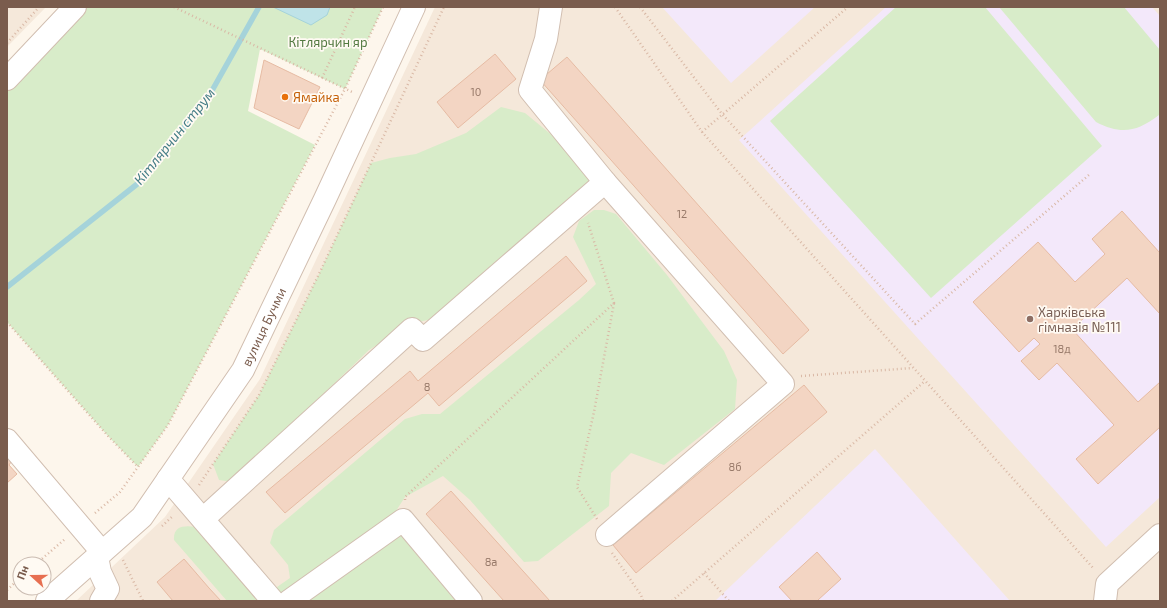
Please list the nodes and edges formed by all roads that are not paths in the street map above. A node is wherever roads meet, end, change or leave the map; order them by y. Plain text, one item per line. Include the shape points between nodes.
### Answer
1 (75, 7) edge
2 (414, 7) edge
3 (551, 7) edge
4 (7, 79) edge
5 (605, 182) junction
6 (7, 440) edge
7 (168, 479) junction
8 (202, 520) junction
9 (607, 535) road end
10 (1160, 535) edge
11 (104, 550) junction
12 (1106, 592) edge
13 (47, 601) edge
14 (101, 601) edge
15 (273, 601) edge
16 (289, 601) edge
17 (471, 601) edge

1 - 4 street
2 - 7 street, вулиця Бучми via 244,370
3 - 5 street via 546,39 530,90
5 - 8 street via 423,340 412,329
5 - 9 street via 783,384
6 - 11 street via 80,526
7 - 8 street
7 - 11 street, вулиця Бучми via 142,517
8 - 15 street
10 - 12 street
11 - 13 street, вулиця Бучми
11 - 14 street via 100,572 108,589
16 - 17 street via 403,520

